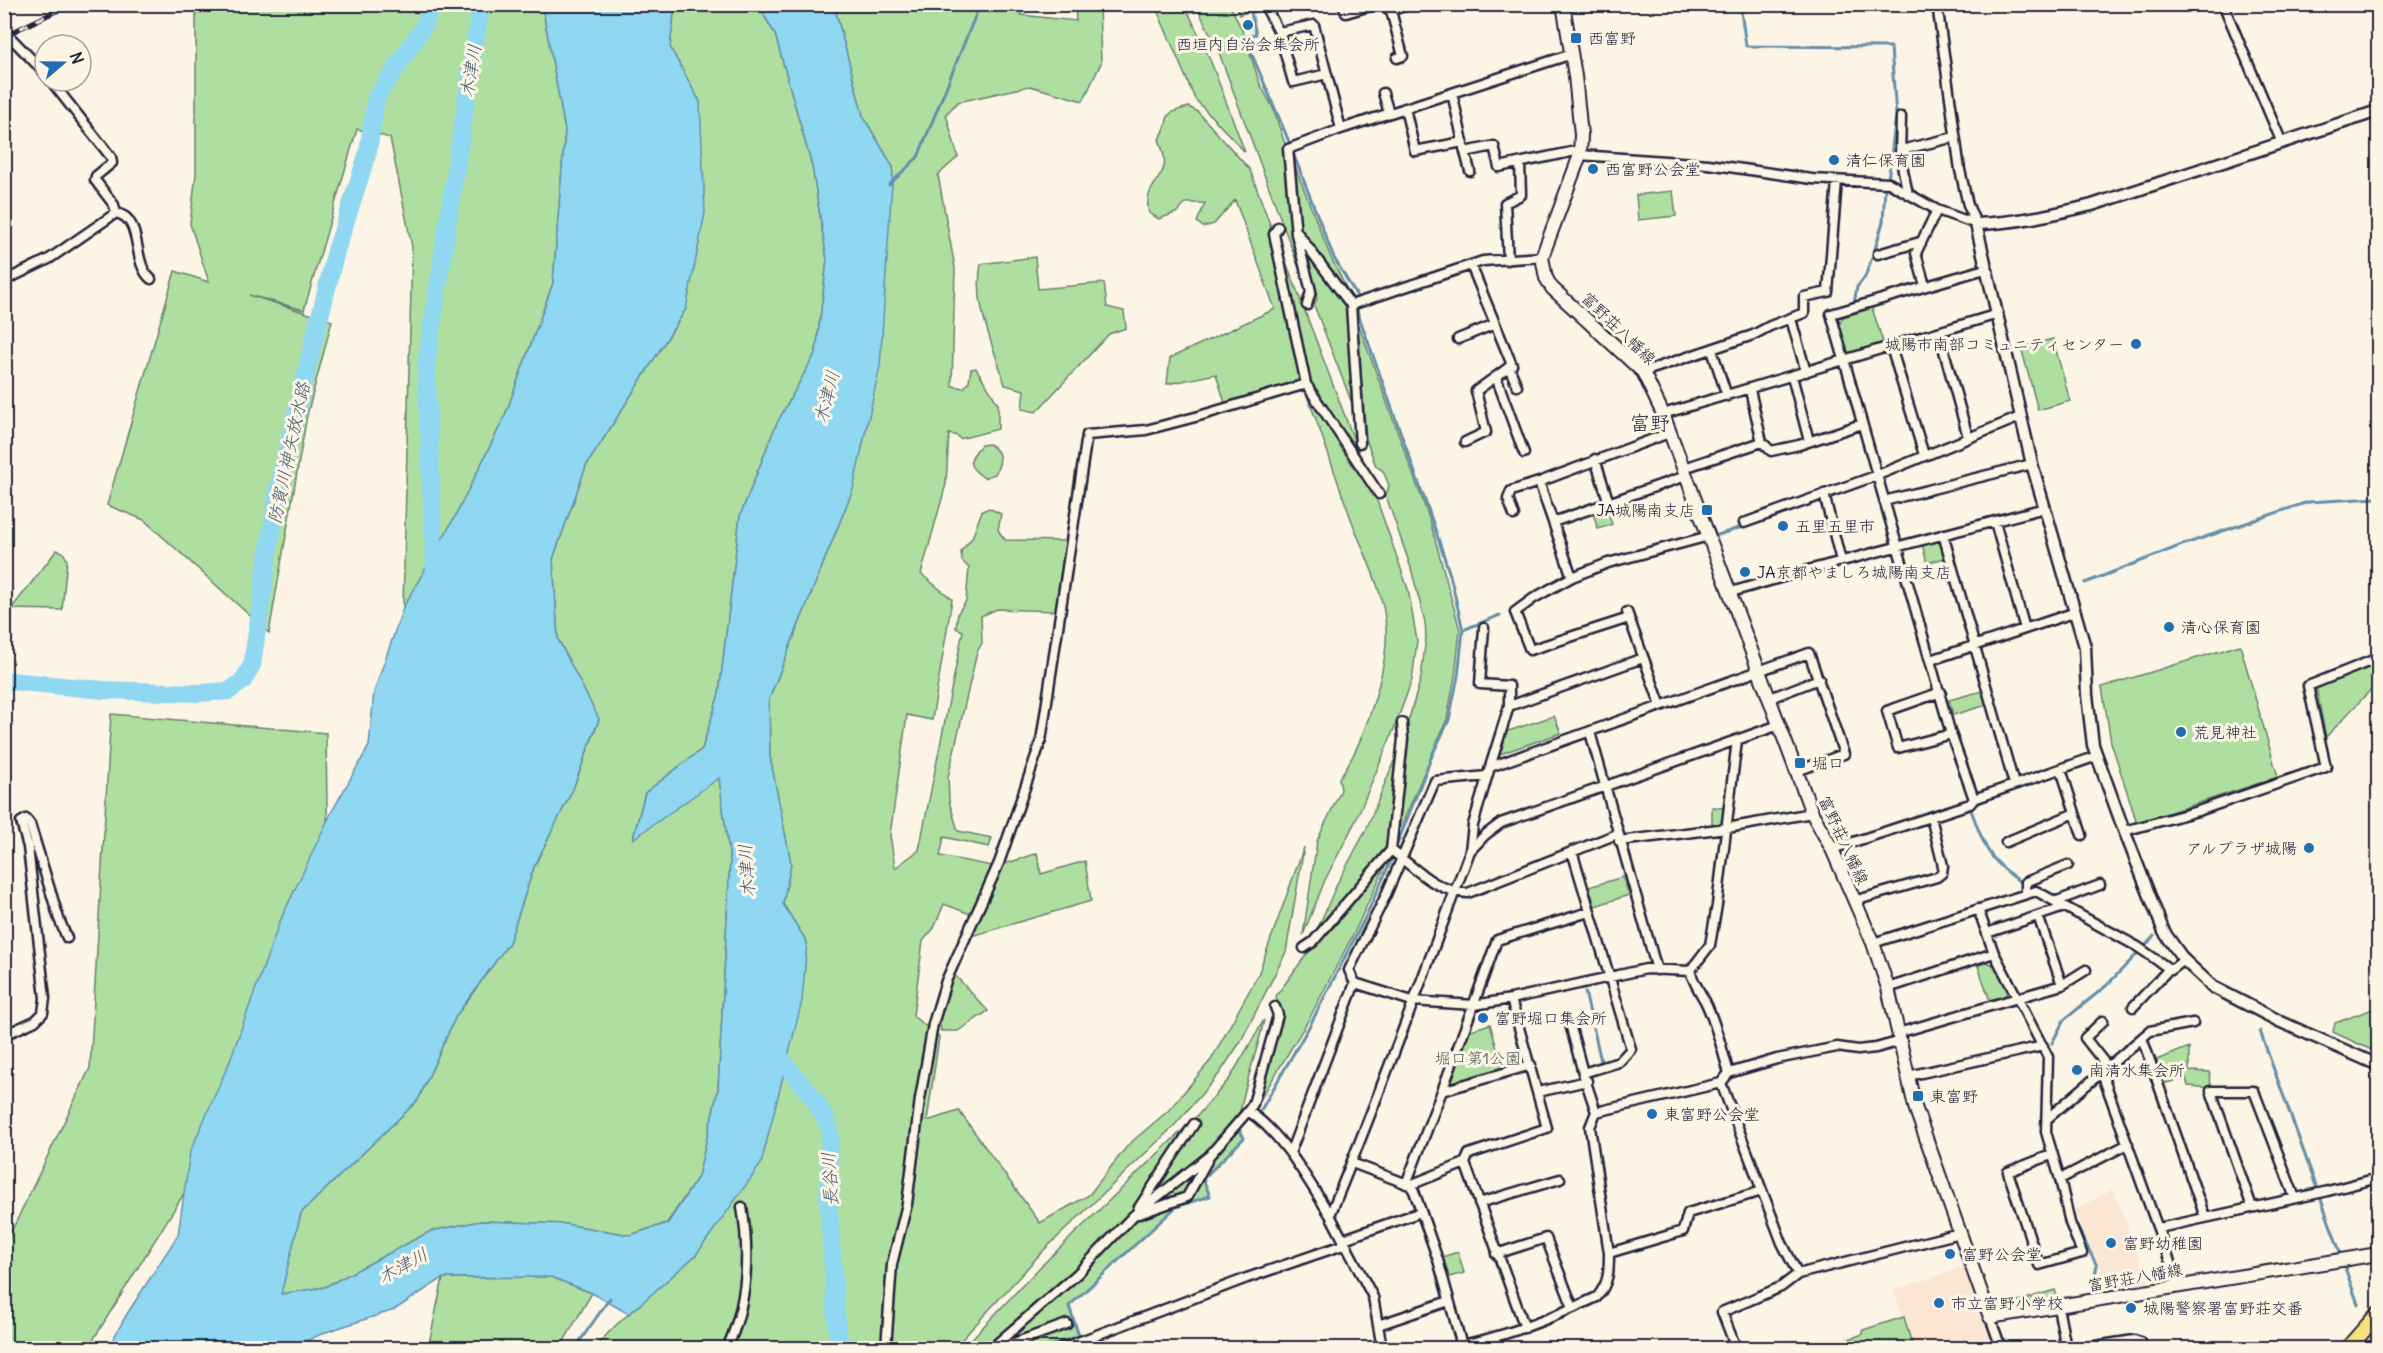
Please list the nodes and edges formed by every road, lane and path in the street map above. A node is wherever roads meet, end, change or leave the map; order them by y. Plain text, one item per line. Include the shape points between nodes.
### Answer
1 (1264, 4) edge
2 (1343, 4) edge
3 (1379, 4) edge
4 (1409, 4) edge
5 (1563, 4) edge
6 (1938, 4) edge
7 (2223, 4) edge
8 (1391, 11) junction
9 (1279, 32) junction
10 (12, 39) tunnel mouth
11 (1572, 54) junction
12 (1397, 58) dead end
13 (33, 61) edge
14 (1327, 74) junction
15 (60, 93) edge
16 (1383, 93) dead end
17 (1452, 93) junction
18 (1405, 108) junction
19 (2379, 111) edge
20 (1389, 113) junction
21 (1901, 117) dead end
22 (1341, 129) junction
23 (1955, 137) junction
24 (1463, 142) junction
25 (2282, 143) junction
26 (1900, 150) junction
27 (1465, 152) junction
28 (1578, 153) junction
29 (1520, 162) junction
30 (1470, 171) dead end
31 (1837, 181) junction
32 (1908, 194) junction
33 (1937, 210) junction
34 (116, 213) junction
35 (1976, 224) junction
36 (1278, 227) dead end
37 (1295, 229) junction
38 (1920, 242) junction
39 (1878, 254) dead end
40 (1542, 257) junction
41 (1508, 260) junction
42 (1471, 265) junction
43 (1985, 269) junction
44 (151, 279) dead end
45 (4, 280) edge
46 (1924, 286) junction
47 (1308, 305) dead end
48 (1351, 305) junction
49 (1998, 314) junction
50 (1791, 319) junction
51 (1495, 324) junction
52 (1939, 333) junction
53 (1458, 339) dead end
54 (1891, 347) junction
55 (1712, 350) junction
56 (1845, 362) junction
57 (1509, 367) junction
58 (1643, 372) junction
59 (1806, 372) junction
60 (1792, 376) junction
61 (1496, 377) junction
62 (1306, 384) junction
63 (1516, 386) dead end
64 (1750, 390) junction
65 (1727, 396) junction
66 (1663, 414) junction
67 (2020, 417) junction
68 (1862, 424) junction
69 (1669, 433) junction
70 (1968, 437) junction
71 (1809, 441) junction
72 (1465, 442) dead end
73 (1762, 442) junction
74 (1360, 443) dead end
75 (1524, 453) dead end
76 (1924, 455) junction
77 (1595, 459) junction
78 (2032, 464) junction
79 (1685, 472) junction
80 (1878, 475) junction
81 (1539, 482) junction
82 (1379, 494) dead end
83 (1824, 494) junction
84 (1884, 501) junction
85 (1610, 502) junction
86 (2045, 508) junction
87 (1514, 515) dead end
88 (1553, 522) junction
89 (1995, 522) junction
90 (1744, 523) dead end
91 (1944, 534) junction
92 (1709, 536) junction
93 (1897, 547) junction
94 (1841, 561) junction
95 (1572, 577) junction
96 (1731, 592) junction
97 (2076, 612) junction
98 (1484, 628) dead end
99 (2025, 629) junction
100 (1976, 644) junction
101 (1643, 658) junction
102 (2379, 658) edge
103 (1932, 660) junction
104 (1759, 670) junction
105 (1819, 679) junction
106 (1941, 692) junction
107 (1770, 698) junction
108 (1509, 706) junction
109 (1661, 706) junction
110 (1402, 723) dead end
111 (1779, 725) junction
112 (1590, 732) junction
113 (1951, 734) junction
114 (1737, 740) junction
115 (2097, 756) junction
116 (2061, 769) junction
117 (1797, 771) junction
118 (1488, 772) junction
119 (2014, 784) junction
120 (1605, 787) junction
121 (1974, 799) junction
122 (1812, 813) junction
123 (2075, 813) junction
124 (1931, 817) junction
125 (1727, 828) junction
126 (2124, 831) junction
127 (2082, 835) dead end
128 (1618, 838) junction
129 (2006, 842) dead end
130 (1391, 849) junction
131 (1832, 849) junction
132 (1470, 851) junction
133 (1572, 851) junction
134 (1402, 858) junction
135 (2068, 865) dead end
136 (2100, 885) dead end
137 (1455, 892) junction
138 (2025, 893) junction
139 (1854, 901) junction
140 (2061, 904) junction
141 (1978, 909) junction
142 (1589, 912) junction
143 (2038, 916) junction
144 (1987, 933) junction
145 (67, 938) dead end
146 (1873, 944) junction
147 (1304, 948) dead end
148 (1994, 953) junction
149 (2184, 960) junction
150 (2169, 969) junction
151 (1657, 970) junction
152 (2086, 970) dead end
153 (1690, 971) junction
154 (1609, 977) junction
155 (1355, 983) junction
156 (2062, 986) junction
157 (1888, 988) junction
158 (2018, 998) junction
159 (1512, 999) junction
160 (1412, 1001) junction
161 (1474, 1005) junction
162 (1275, 1007) dead end
163 (2133, 1007) dead end
164 (2103, 1021) dead end
165 (2193, 1023) dead end
166 (1570, 1024) dead end
167 (4, 1035) edge
168 (1899, 1037) junction
169 (2142, 1038) junction
170 (2043, 1046) junction
171 (1531, 1065) junction
172 (2379, 1065) edge
173 (2104, 1068) junction
174 (1729, 1073) junction
175 (1908, 1076) junction
176 (1585, 1077) junction
177 (1721, 1083) junction
178 (1442, 1091) junction
179 (1538, 1092) junction
180 (1248, 1111) junction
181 (1596, 1112) junction
182 (2048, 1118) junction
183 (1194, 1124) dead end
184 (2128, 1144) junction
185 (1290, 1153) junction
186 (2051, 1155) junction
187 (1209, 1156) junction
188 (1352, 1163) junction
189 (1465, 1163) junction
190 (2379, 1178) edge
191 (1560, 1179) dead end
192 (2060, 1179) junction
193 (1408, 1184) junction
194 (1762, 1191) junction
195 (2295, 1198) junction
196 (1479, 1203) junction
197 (2252, 1207) junction
198 (742, 1208) dead end
199 (1421, 1212) junction
200 (1330, 1215) junction
201 (1133, 1216) junction
202 (2205, 1217) junction
203 (2159, 1228) junction
204 (1960, 1233) junction
205 (1345, 1241) junction
206 (1609, 1253) junction
207 (1496, 1254) junction
208 (2379, 1254) edge
209 (1798, 1274) junction
210 (2179, 1287) junction
211 (1449, 1301) junction
212 (2058, 1307) junction
213 (1573, 1308) junction
214 (2379, 1314) edge
215 (1990, 1317) junction
216 (1067, 1324) dead end
217 (1378, 1325) junction
218 (1525, 1328) junction
219 (1462, 1346) junction
220 (727, 1348) edge
221 (886, 1348) edge
222 (992, 1348) edge
223 (1000, 1348) edge
224 (1062, 1348) edge
225 (1382, 1348) edge
226 (1447, 1348) edge
227 (1736, 1348) edge
228 (2001, 1348) edge
229 (2066, 1348) edge
230 (2082, 1348) edge
231 (2142, 1348) edge
232 (2348, 1348) edge

1 - 9 street
2 - 3 street via 1346,13
3 - 8 street
4 - 8 street
5 - 11 main road
6 - 23 street
7 - 25 street
8 - 12 street via 1403,56
9 - 14 street via 1314,25
9 - 14 street via 1293,82
10 - 13 street
11 - 17 street
11 - 28 main road via 1581,135
14 - 22 street
15 - 34 street via 111,157 112,163 95,180
16 - 20 street
17 - 18 street
17 - 24 street
18 - 20 street
18 - 24 street via 1415,151
19 - 25 street
20 - 22 street
21 - 26 street
22 - 37 street via 1288,149
23 - 26 street
23 - 35 street via 1968,205
24 - 27 street
25 - 35 street via 2092,205
26 - 32 street
27 - 29 street via 1494,146 1499,167
27 - 30 street
28 - 29 street
28 - 31 street via 1708,164
28 - 40 main road
29 - 41 street via 1521,195 1505,203
31 - 32 street via 1889,183
31 - 50 street via 1828,292 1804,297 1804,313
32 - 33 street
33 - 35 street
33 - 38 street
34 - 44 street via 130,220 142,268
34 - 45 street via 49,259
35 - 43 street
36 - 62 street via 1274,234
37 - 47 street via 1311,291
37 - 48 street
38 - 39 street
38 - 46 street via 1916,253
40 - 41 street
40 - 58 main road, 富野荘八幡線 via 1552,288
41 - 42 street
42 - 48 street
42 - 51 street
43 - 46 street
43 - 49 street
46 - 56 street via 1831,314
48 - 74 street
49 - 52 street
49 - 67 street
50 - 55 street
50 - 59 street
51 - 53 street
51 - 57 street via 1512,365
52 - 54 street
52 - 70 street
54 - 56 street
54 - 76 street
55 - 58 street
55 - 65 street
56 - 59 street
56 - 68 street
57 - 61 street
57 - 63 street
58 - 66 main road, 富野荘八幡線
59 - 60 street
60 - 64 street
60 - 71 street
61 - 72 street via 1476,391 1486,432
61 - 75 street
62 - 82 street
62 - 221 street via 1146,430 1088,435 1041,741 999,863 946,981 933,1024 907,1204 892,1264
64 - 65 street
64 - 73 street
65 - 66 street
66 - 69 main road, 富野荘八幡線
67 - 70 street
67 - 78 street
68 - 71 street
68 - 80 street
69 - 77 street
69 - 79 main road, 富野荘八幡線
70 - 76 street
71 - 73 street via 1771,451
73 - 79 street
76 - 80 street
77 - 81 street
77 - 85 street
78 - 84 street
78 - 86 street
79 - 85 street
79 - 92 main road, 富野荘八幡線
80 - 83 street
80 - 84 street
81 - 87 street via 1511,491 1508,499
81 - 88 street
83 - 90 street
83 - 94 street
84 - 93 street
85 - 88 street
86 - 89 street
86 - 97 street
88 - 95 street
89 - 91 street
89 - 99 street
91 - 93 street
91 - 100 street
92 - 95 street via 1608,563
92 - 96 main road, 富野荘八幡線
93 - 94 street
93 - 103 street
94 - 96 street
95 - 101 street via 1515,612 1530,650 1628,615
96 - 104 main road, 富野荘八幡線
97 - 99 street
97 - 115 street via 2085,647 2087,695
98 - 108 street via 1479,684 1509,686
99 - 100 street
100 - 103 street
100 - 119 street
101 - 108 street
101 - 109 street
102 - 126 street via 2308,686 2326,767 2198,811
103 - 106 street
104 - 105 street via 1809,653
104 - 107 main road, 富野荘八幡線
104 - 109 street
105 - 107 street
105 - 117 street via 1844,754
106 - 113 street
106 - 113 street via 1887,711 1899,748
107 - 111 main road, 富野荘八幡線
108 - 118 street
109 - 112 street
110 - 130 street
111 - 114 street
111 - 117 main road, 富野荘八幡線
112 - 118 street
112 - 120 street
113 - 121 street
114 - 120 street
114 - 125 street
115 - 116 street
115 - 126 street
116 - 119 street
116 - 123 street
117 - 122 main road, 富野荘八幡線
118 - 132 street
118 - 134 street via 1435,781
119 - 121 street
120 - 128 street
120 - 132 street via 1501,823
121 - 124 street via 1970,804
122 - 125 street
122 - 131 main road, 富野荘八幡線
123 - 127 street
123 - 129 street
124 - 131 street
124 - 139 street via 1942,873
125 - 128 street
125 - 153 street via 1710,945
126 - 149 street via 2164,932
128 - 133 street
128 - 151 street
130 - 134 street
130 - 147 street
131 - 139 main road, 富野荘八幡線
132 - 137 street
133 - 137 street via 1468,892
133 - 142 street
134 - 137 street via 1425,878
134 - 155 street via 1348,970
135 - 138 street via 2026,882
136 - 140 street
137 - 160 street
138 - 140 street via 2036,891
138 - 141 street
139 - 146 main road, 富野荘八幡線
140 - 143 street
140 - 150 street
141 - 144 street
141 - 146 street
142 - 154 street
142 - 161 street via 1497,940
143 - 144 street
143 - 156 street
144 - 148 street
145 - 167 street via 26,819 21,822 28,847 45,998 43,1013
146 - 157 main road, 富野荘八幡線
148 - 157 street
148 - 158 street
149 - 150 street
149 - 172 street via 2229,997
150 - 163 street
151 - 153 street
151 - 154 street
152 - 156 street
153 - 174 street via 1705,1001
154 - 159 street
154 - 176 street via 1631,1049 1618,1062
155 - 160 street
155 - 185 street
156 - 158 street
157 - 168 main road, 富野荘八幡線
158 - 168 street
158 - 170 street
159 - 161 street
159 - 171 street
160 - 161 street
160 - 188 street
161 - 178 street
162 - 180 street via 1278,1015
164 - 173 street via 2085,1038
165 - 169 street via 2150,1031
166 - 176 street
168 - 174 street via 1867,1049 1837,1047
168 - 175 main road, 富野荘八幡線
169 - 173 street
169 - 202 street
170 - 175 street
170 - 182 street via 2048,1057
171 - 178 street
171 - 179 street
173 - 182 street
173 - 184 street
174 - 177 street
175 - 204 main road, 富野荘八幡線 via 1915,1107
176 - 179 street
176 - 181 street
177 - 181 street
177 - 194 street
178 - 193 street
179 - 189 street via 1547,1128 1469,1154
180 - 185 street
180 - 187 street
181 - 206 street via 1590,1127
182 - 186 street via 2046,1132
183 - 201 street
184 - 192 street
184 - 203 street
185 - 200 street
186 - 192 street
186 - 192 street via 2008,1172 2039,1265 2082,1253
187 - 201 street
187 - 201 street via 1188,1197
188 - 193 street
188 - 200 street
189 - 193 street
189 - 196 street
190 - 195 street
191 - 196 street
193 - 199 street
194 - 206 street via 1688,1213 1683,1231
194 - 209 street
195 - 197 street
195 - 197 street via 2254,1091 2211,1091
196 - 207 street
197 - 202 street
198 - 220 street via 747,1251 743,1297 738,1325
199 - 205 street
199 - 211 street
200 - 205 street
201 - 222 street via 1077,1274
202 - 203 street
203 - 210 street
204 - 209 street
204 - 215 main road, 富野荘八幡線
205 - 217 street via 1373,1297
205 - 224 street
206 - 213 street via 1604,1288 1597,1297
207 - 213 street via 1546,1238
207 - 218 street
208 - 210 main road, 富野荘八幡線
209 - 227 street via 1781,1287 1722,1312
210 - 212 main road, 富野荘八幡線
211 - 217 street
211 - 219 street
212 - 215 main road, 富野荘八幡線
212 - 229 street
213 - 218 street
214 - 232 highway
215 - 228 street
216 - 223 street
217 - 225 street
218 - 219 street
219 - 226 street
230 - 231 street via 2134,1340

